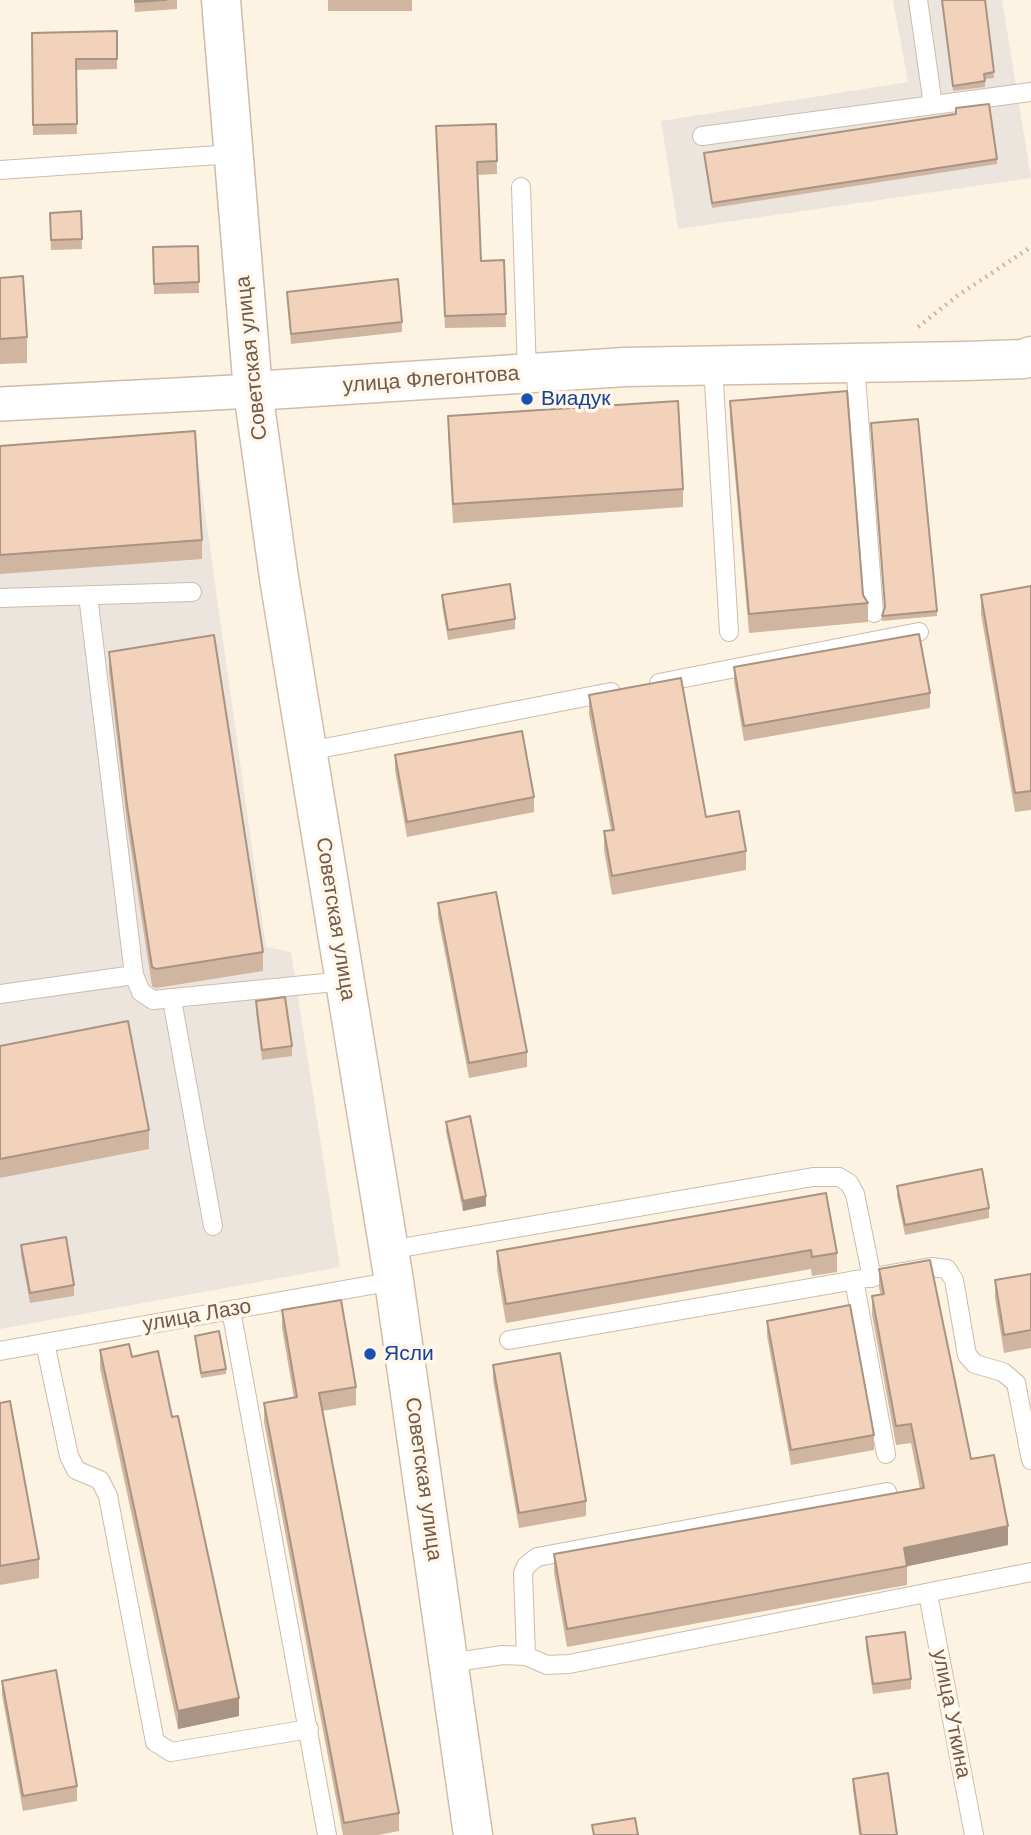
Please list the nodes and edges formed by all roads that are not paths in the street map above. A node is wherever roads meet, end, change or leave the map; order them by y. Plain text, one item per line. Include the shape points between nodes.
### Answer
1 (221, 0) edge
2 (918, 0) edge
3 (1031, 92) edge
4 (933, 105) junction
5 (702, 136) dead end
6 (233, 154) junction
7 (0, 170) edge
8 (521, 187) dead end
9 (1029, 358) edge
10 (866, 362) junction
11 (713, 366) junction
12 (527, 374) junction
13 (253, 391) junction
14 (0, 404) edge
15 (192, 592) dead end
16 (88, 595) junction
17 (0, 598) edge
18 (873, 613) dead end
19 (729, 632) dead end
20 (919, 632) edge
21 (309, 751) junction
22 (134, 975) junction
23 (345, 981) junction
24 (0, 994) edge
25 (172, 1000) junction
26 (213, 1226) dead end
27 (391, 1266) junction
28 (863, 1279) junction
29 (231, 1310) junction
30 (509, 1340) dead end
31 (45, 1343) junction
32 (0, 1351) edge
33 (886, 1454) dead end
34 (1031, 1460) edge
35 (887, 1492) edge
36 (1031, 1572) edge
37 (928, 1594) junction
38 (526, 1656) junction
39 (449, 1663) junction
40 (309, 1730) junction
41 (327, 1835) edge
42 (473, 1835) edge
43 (974, 1835) edge

1 - 6 main road, Советская улица
2 - 4 lane
3 - 4 lane
4 - 5 lane
6 - 7 lane
6 - 13 main road, Советская улица
8 - 12 lane
9 - 10 main road, улица Флегонтова
10 - 11 main road, улица Флегонтова
10 - 18 lane
11 - 12 main road, улица Флегонтова
11 - 19 lane
12 - 13 main road, улица Флегонтова
13 - 14 street, улица Флегонтова
13 - 21 main road, Советская улица
15 - 16 lane
16 - 17 lane
16 - 22 lane
20 - 21 lane
21 - 23 main road, Советская улица
22 - 24 lane
22 - 25 lane via 141,992 153,1000
23 - 25 lane
23 - 27 main road, Советская улица
25 - 26 lane
27 - 28 lane, улица Лазо via 813,1177 839,1177 855,1194
27 - 29 lane, улица Лазо
27 - 39 main road, Советская улица
28 - 30 lane
28 - 33 lane
28 - 34 lane via 931,1267 947,1269 954,1280 967,1355 1016,1383
29 - 31 lane, улица Лазо
29 - 40 lane
31 - 32 lane, улица Лазо
31 - 40 lane via 69,1456 76,1469 100,1480 108,1496 155,1742 170,1752
35 - 38 lane via 537,1557 523,1573
36 - 37 lane
37 - 38 lane via 569,1664 547,1665
37 - 43 lane, улица Уткина
38 - 39 lane
39 - 42 main road, Советская улица
40 - 41 lane

